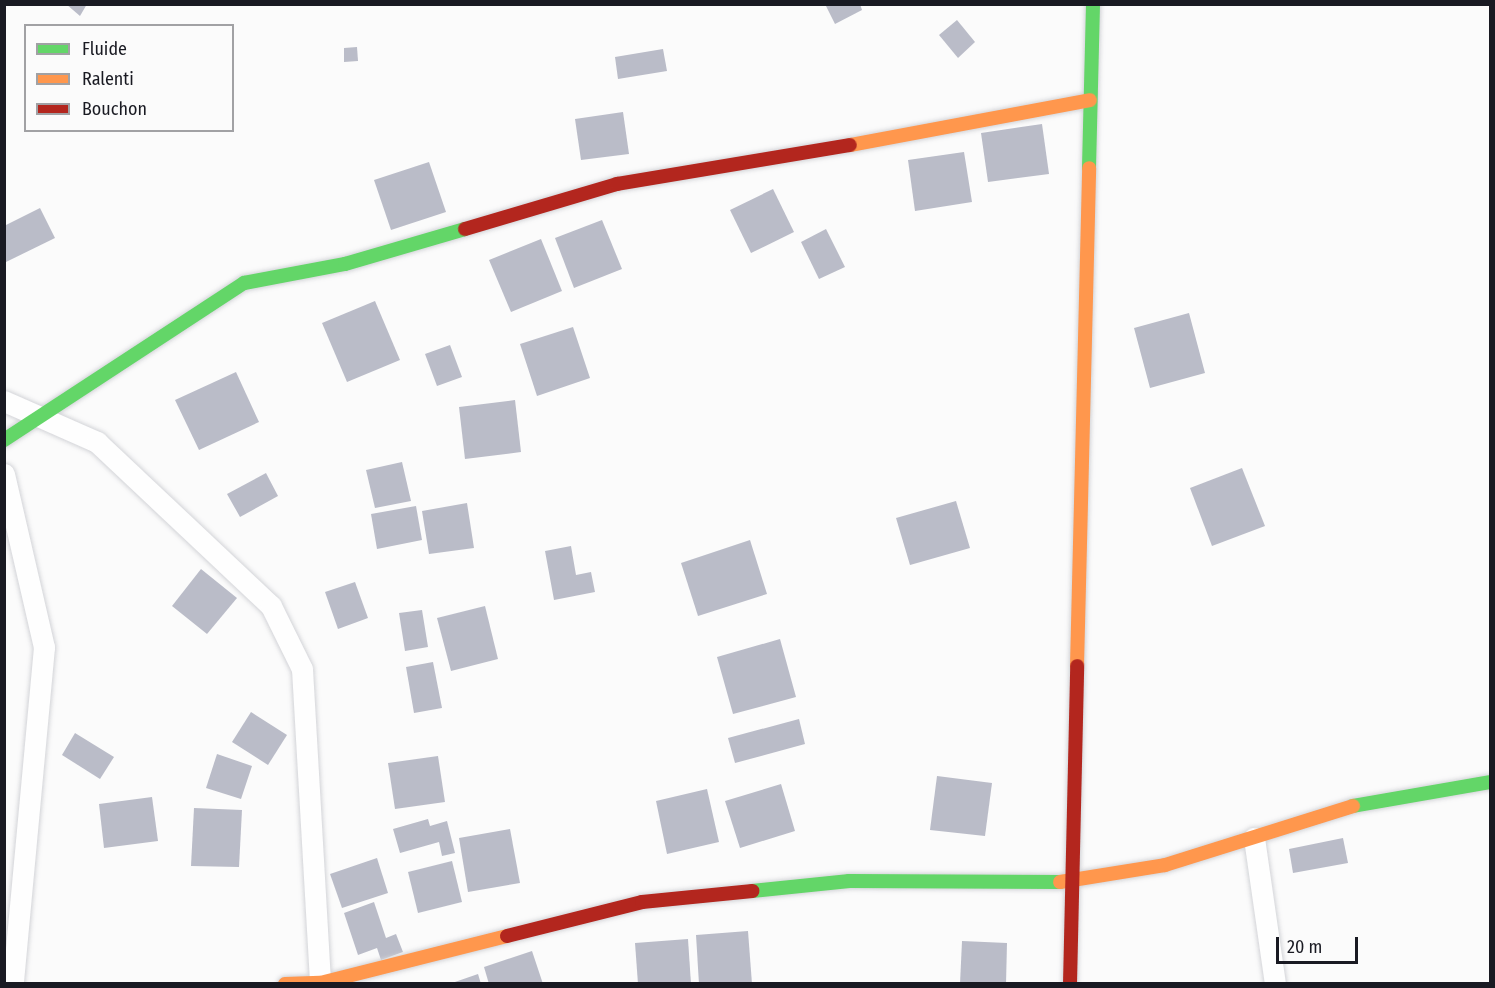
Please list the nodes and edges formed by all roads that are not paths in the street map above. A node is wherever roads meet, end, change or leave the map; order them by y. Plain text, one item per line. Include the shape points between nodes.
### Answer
1 (1093, 4) edge
2 (1090, 100) junction
3 (4, 401) edge
4 (38, 416) junction
5 (4, 440) edge
6 (4, 474) edge
7 (1491, 782) edge
8 (1254, 838) junction
9 (1073, 882) junction
10 (320, 983) edge
11 (13, 984) edge
12 (285, 984) edge
13 (1070, 984) edge
14 (1275, 984) edge

1 - 2 street
2 - 4 street via 617,184 345,264 244,283
2 - 9 street
3 - 4 street
4 - 5 street
4 - 10 street via 97,442 272,606 302,669
6 - 11 street via 44,647
7 - 8 street via 1347,807
8 - 9 street via 1165,865
8 - 14 street
9 - 10 street via 849,881 642,902
9 - 13 street
10 - 12 street

